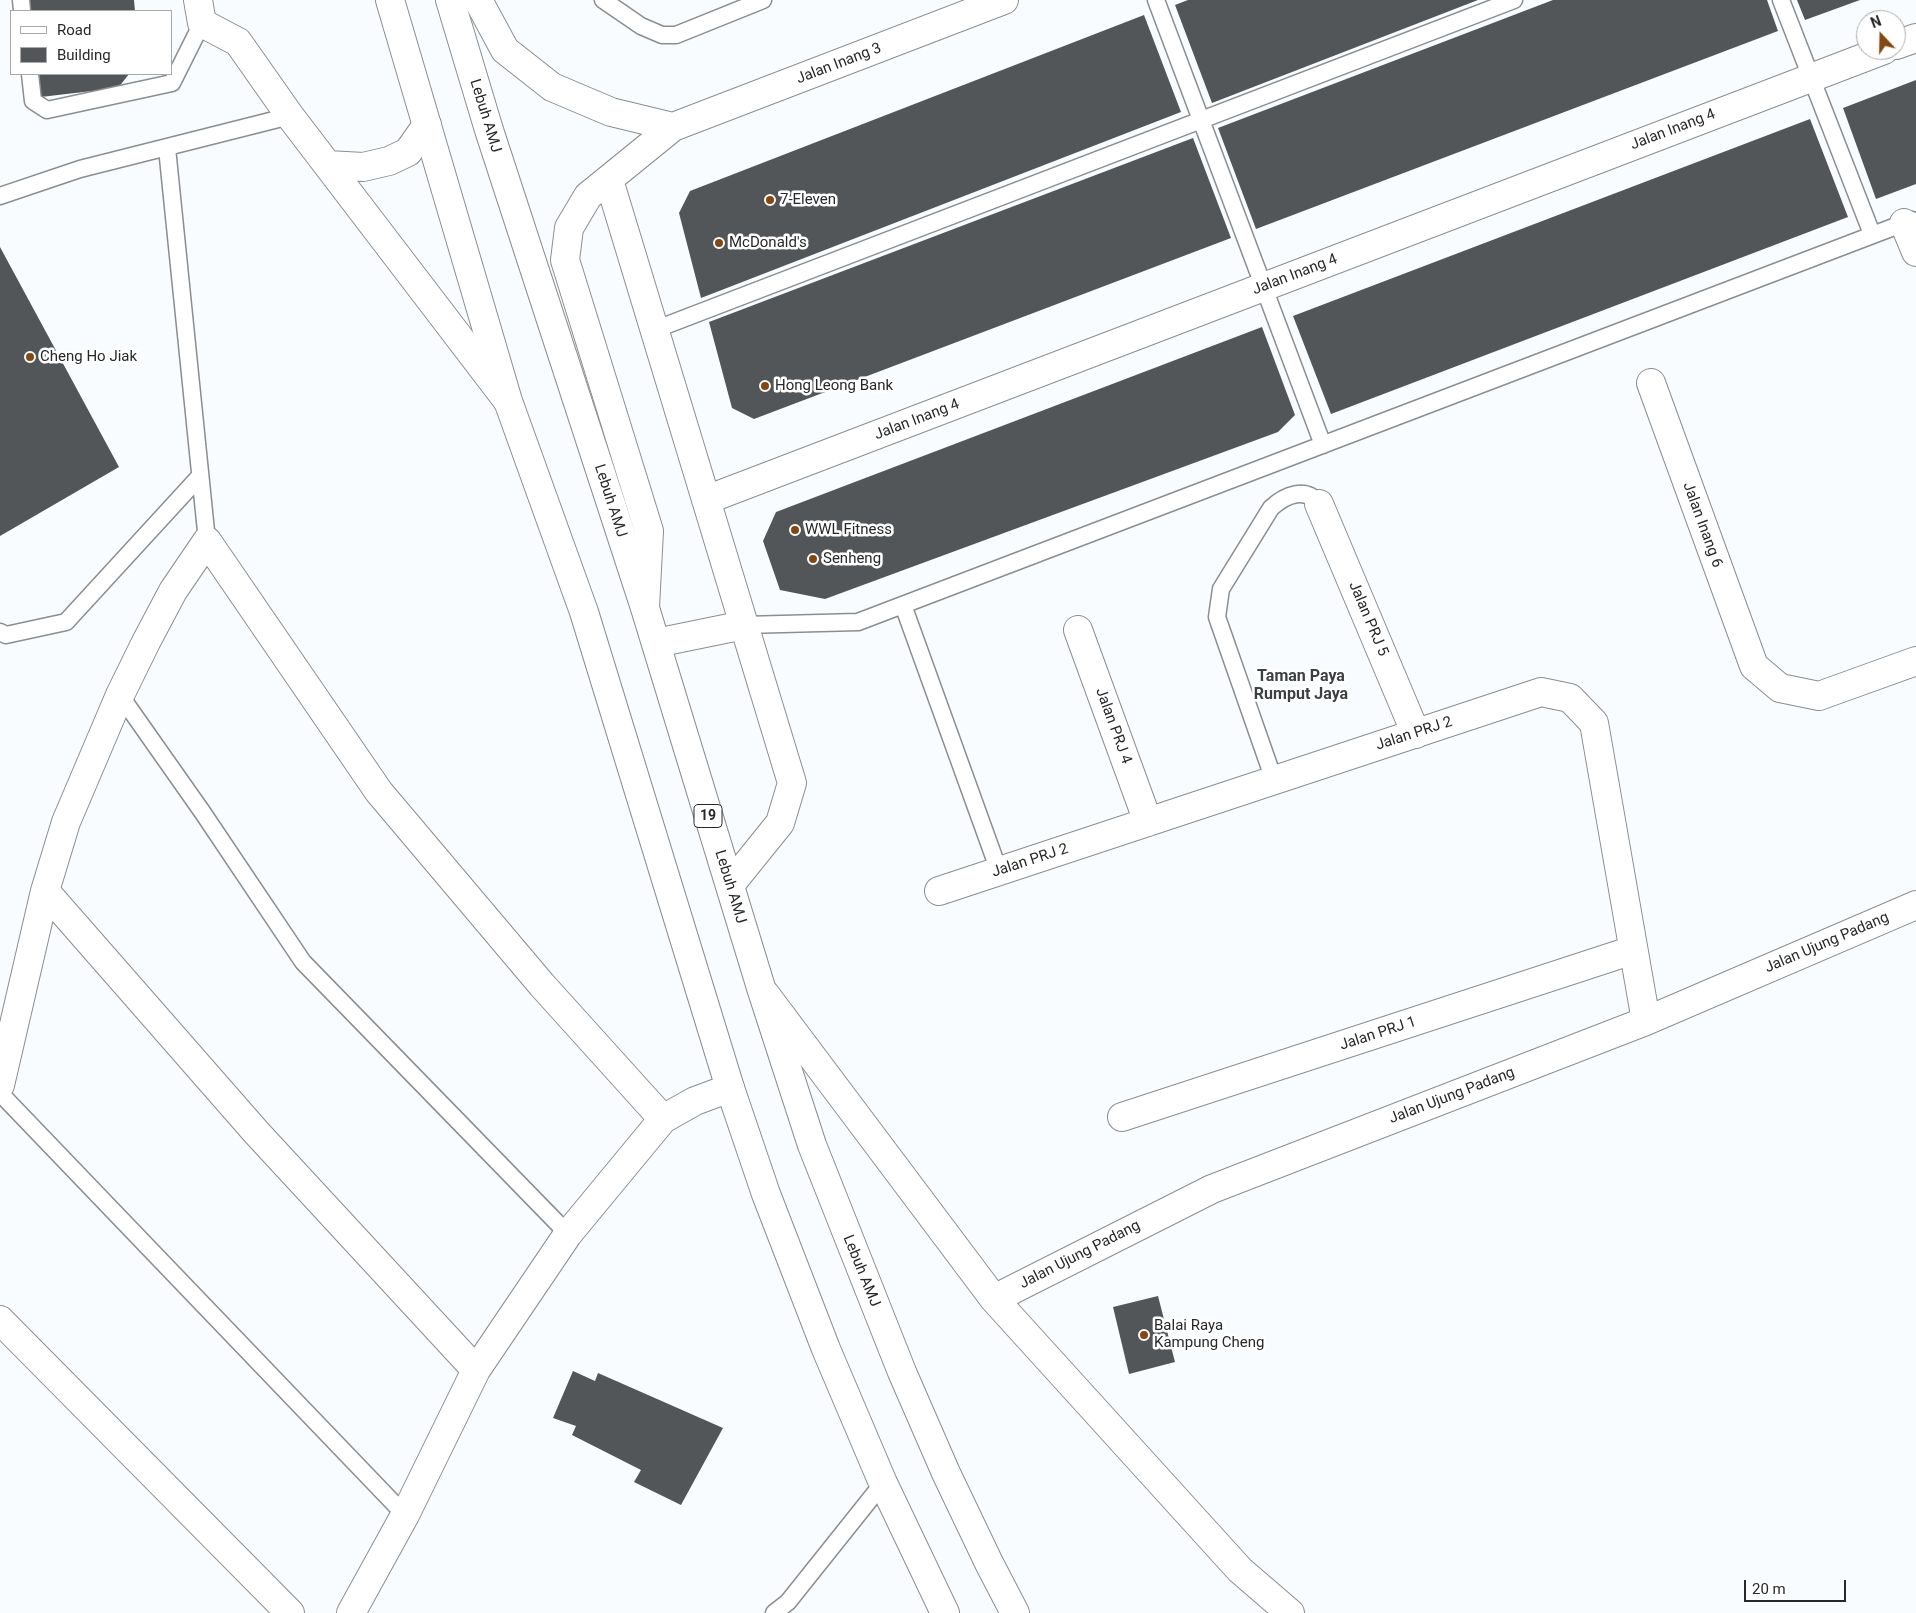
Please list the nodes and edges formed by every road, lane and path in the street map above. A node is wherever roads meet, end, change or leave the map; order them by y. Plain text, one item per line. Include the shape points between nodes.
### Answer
1 (390, 0) edge
2 (450, 0) edge
3 (478, 0) edge
4 (603, 0) edge
5 (763, 0) edge
6 (1004, 0) edge
7 (1156, 0) edge
8 (1514, 0) edge
9 (1781, 0) edge
10 (200, 12) edge
11 (1858, 60) edge
12 (30, 75) edge
13 (1811, 78) junction
14 (290, 116) junction
15 (1202, 120) junction
16 (427, 125) junction
17 (673, 127) junction
18 (167, 148) junction
19 (328, 165) junction
20 (609, 180) junction
21 (0, 196) edge
22 (1910, 220) edge
23 (1872, 234) junction
24 (1916, 252) edge
25 (1264, 287) junction
26 (654, 330) junction
27 (1651, 383) dead end
28 (508, 401) junction
29 (1323, 444) junction
30 (200, 476) junction
31 (706, 500) junction
32 (1319, 504) joint
33 (206, 541) junction
34 (903, 605) junction
35 (645, 608) junction
36 (744, 625) junction
37 (1078, 630) dead end
38 (0, 632) edge
39 (656, 644) junction
40 (1916, 661) edge
41 (120, 695) junction
42 (1416, 734) junction
43 (1274, 780) junction
44 (1148, 822) junction
45 (999, 871) junction
46 (730, 885) junction
47 (45, 891) junction
48 (939, 891) dead end
49 (1916, 905) edge
50 (1633, 950) junction
51 (762, 991) junction
52 (1646, 1021) junction
53 (0, 1085) edge
54 (730, 1088) junction
55 (0, 1093) edge
56 (1122, 1117) dead end
57 (663, 1120) junction
58 (568, 1234) junction
59 (994, 1299) junction
60 (0, 1320) edge
61 (476, 1370) junction
62 (883, 1483) junction
63 (406, 1515) junction
64 (792, 1607) edge
65 (290, 1613) edge
66 (351, 1613) edge
67 (774, 1613) edge
68 (945, 1613) edge
69 (1016, 1613) edge
70 (1290, 1613) edge

1 - 16 main road
2 - 35 main road, Lebuh AMJ / 19 via 492,140
3 - 17 main road via 505,50 552,87 612,112
4 - 5 lane via 641,26 662,35 676,35
6 - 17 main road, Jalan Inang 3
7 - 15 lane
8 - 15 lane
9 - 13 lane
10 - 12 lane via 172,83 47,110 33,101
10 - 14 main road via 238,42
11 - 13 main road, Jalan Inang 4
13 - 23 lane
13 - 25 main road, Jalan Inang 4
14 - 18 lane
14 - 19 main road
15 - 25 lane
15 - 26 lane
16 - 19 main road via 408,152 389,161 363,167
16 - 28 main road
17 - 20 main road, Jalan Inang 3
18 - 21 lane via 80,169
18 - 30 lane
19 - 28 main road
20 - 26 main road
20 - 35 main road, Jalan Inang 3 via 588,196 569,228 565,260 649,531
22 - 23 lane
22 - 24 main road
23 - 29 lane
25 - 29 lane
25 - 31 main road, Jalan Inang 4
26 - 31 main road
27 - 40 main road, Jalan Inang 6 via 1754,666 1780,688 1819,696
28 - 54 main road via 584,612
29 - 34 lane
30 - 33 lane
30 - 38 lane via 66,622 6,634
31 - 36 main road
32 - 42 main road, Jalan PRJ 5
32 - 43 lane via 1313,496 1306,494 1279,500 1221,589 1218,602 1217,617
33 - 41 main road via 173,592
33 - 57 main road via 379,792 542,985
34 - 36 lane via 858,622
34 - 45 lane
35 - 39 main road, Lebuh AMJ / 19
36 - 39 main road
36 - 46 main road via 792,783 780,823
37 - 44 main road, Jalan PRJ 4
39 - 46 main road, Lebuh AMJ / 19
41 - 47 main road via 66,822
41 - 58 lane via 303,962
42 - 43 main road, Jalan PRJ 2
42 - 50 main road, Jalan PRJ 2 via 1541,692 1570,698 1594,723
43 - 44 main road, Jalan PRJ 2
44 - 45 main road, Jalan PRJ 2
45 - 48 main road, Jalan PRJ 2
46 - 51 main road, Lebuh AMJ / 19
47 - 53 main road
47 - 61 main road via 256,1132
49 - 52 main road, Jalan Ujung Padang
50 - 52 main road, Jalan PRJ 2
50 - 56 main road, Jalan PRJ 1
51 - 59 main road
51 - 69 main road, Lebuh AMJ / 19 via 812,1145 902,1372 946,1473
52 - 59 main road, Jalan Ujung Padang via 1212,1188
54 - 57 main road via 694,1101
54 - 62 main road via 826,1349
55 - 63 lane
57 - 58 main road
58 - 61 main road
59 - 70 main road via 1240,1570
60 - 65 main road
61 - 63 main road
62 - 64 lane
62 - 68 main road
63 - 66 main road
64 - 67 lane

